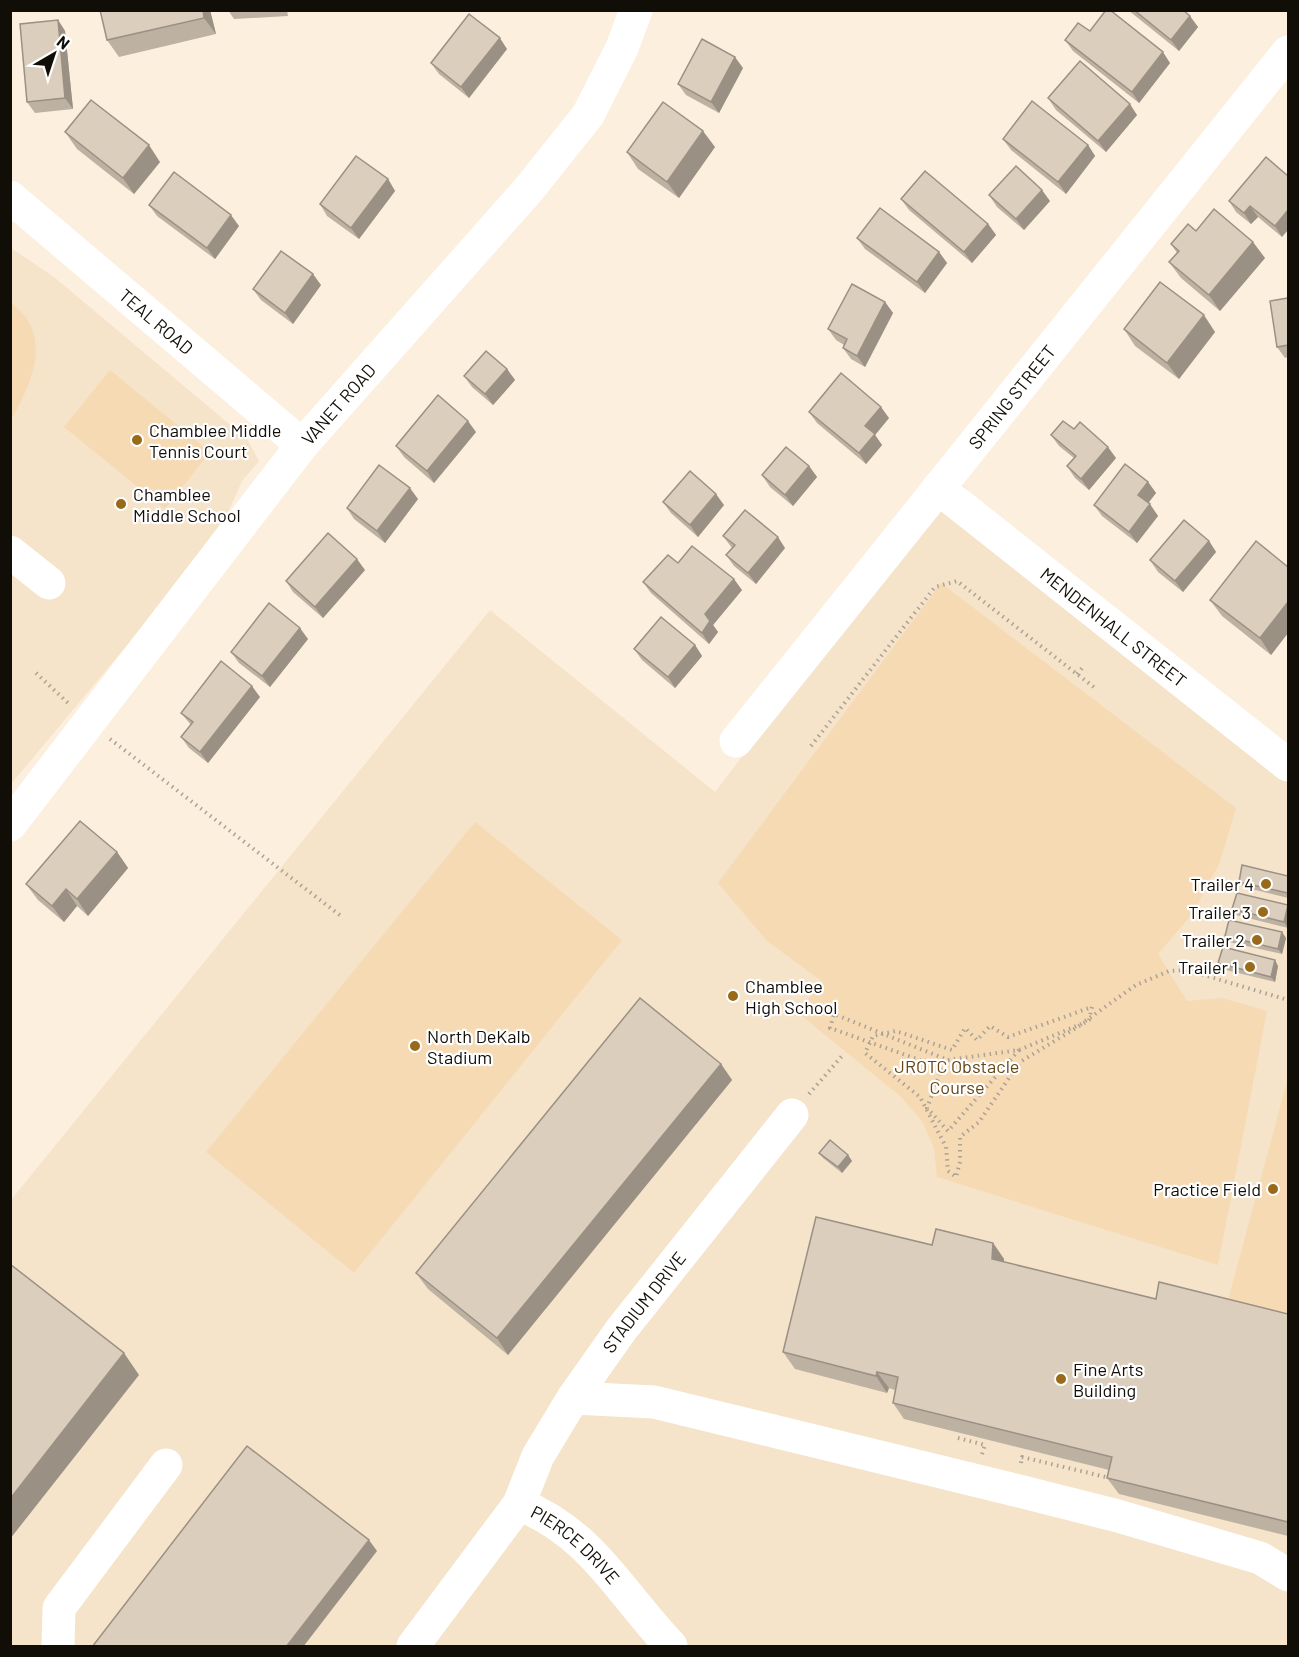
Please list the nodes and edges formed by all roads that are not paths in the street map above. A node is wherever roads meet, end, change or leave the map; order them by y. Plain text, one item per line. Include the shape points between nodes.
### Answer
1 (636, 10) edge
2 (1288, 52) edge
3 (10, 197) edge
4 (302, 445) junction
5 (938, 488) junction
6 (10, 552) edge
7 (49, 583) dead end
8 (736, 741) dead end
9 (1288, 765) edge
10 (10, 825) edge
11 (792, 1115) road end
12 (573, 1398) junction
13 (166, 1465) dead end
14 (519, 1504) junction
15 (1288, 1575) edge
16 (58, 1647) edge
17 (413, 1647) edge
18 (671, 1647) edge

1 - 4 street, VANET ROAD via 622,48 588,115 529,189
2 - 5 street, SPRING STREET
3 - 4 street, TEAL ROAD
4 - 10 street, VANET ROAD
5 - 8 street, SPRING STREET
5 - 9 street, MENDENHALL STREET
6 - 7 street
11 - 12 street, STADIUM DRIVE via 621,1330
12 - 14 street, STADIUM DRIVE via 538,1456
12 - 15 street via 654,1402 1118,1515 1260,1558
13 - 16 street via 59,1608
14 - 17 street, PIERCE DRIVE
14 - 18 street, PIERCE DRIVE via 544,1515 594,1553

